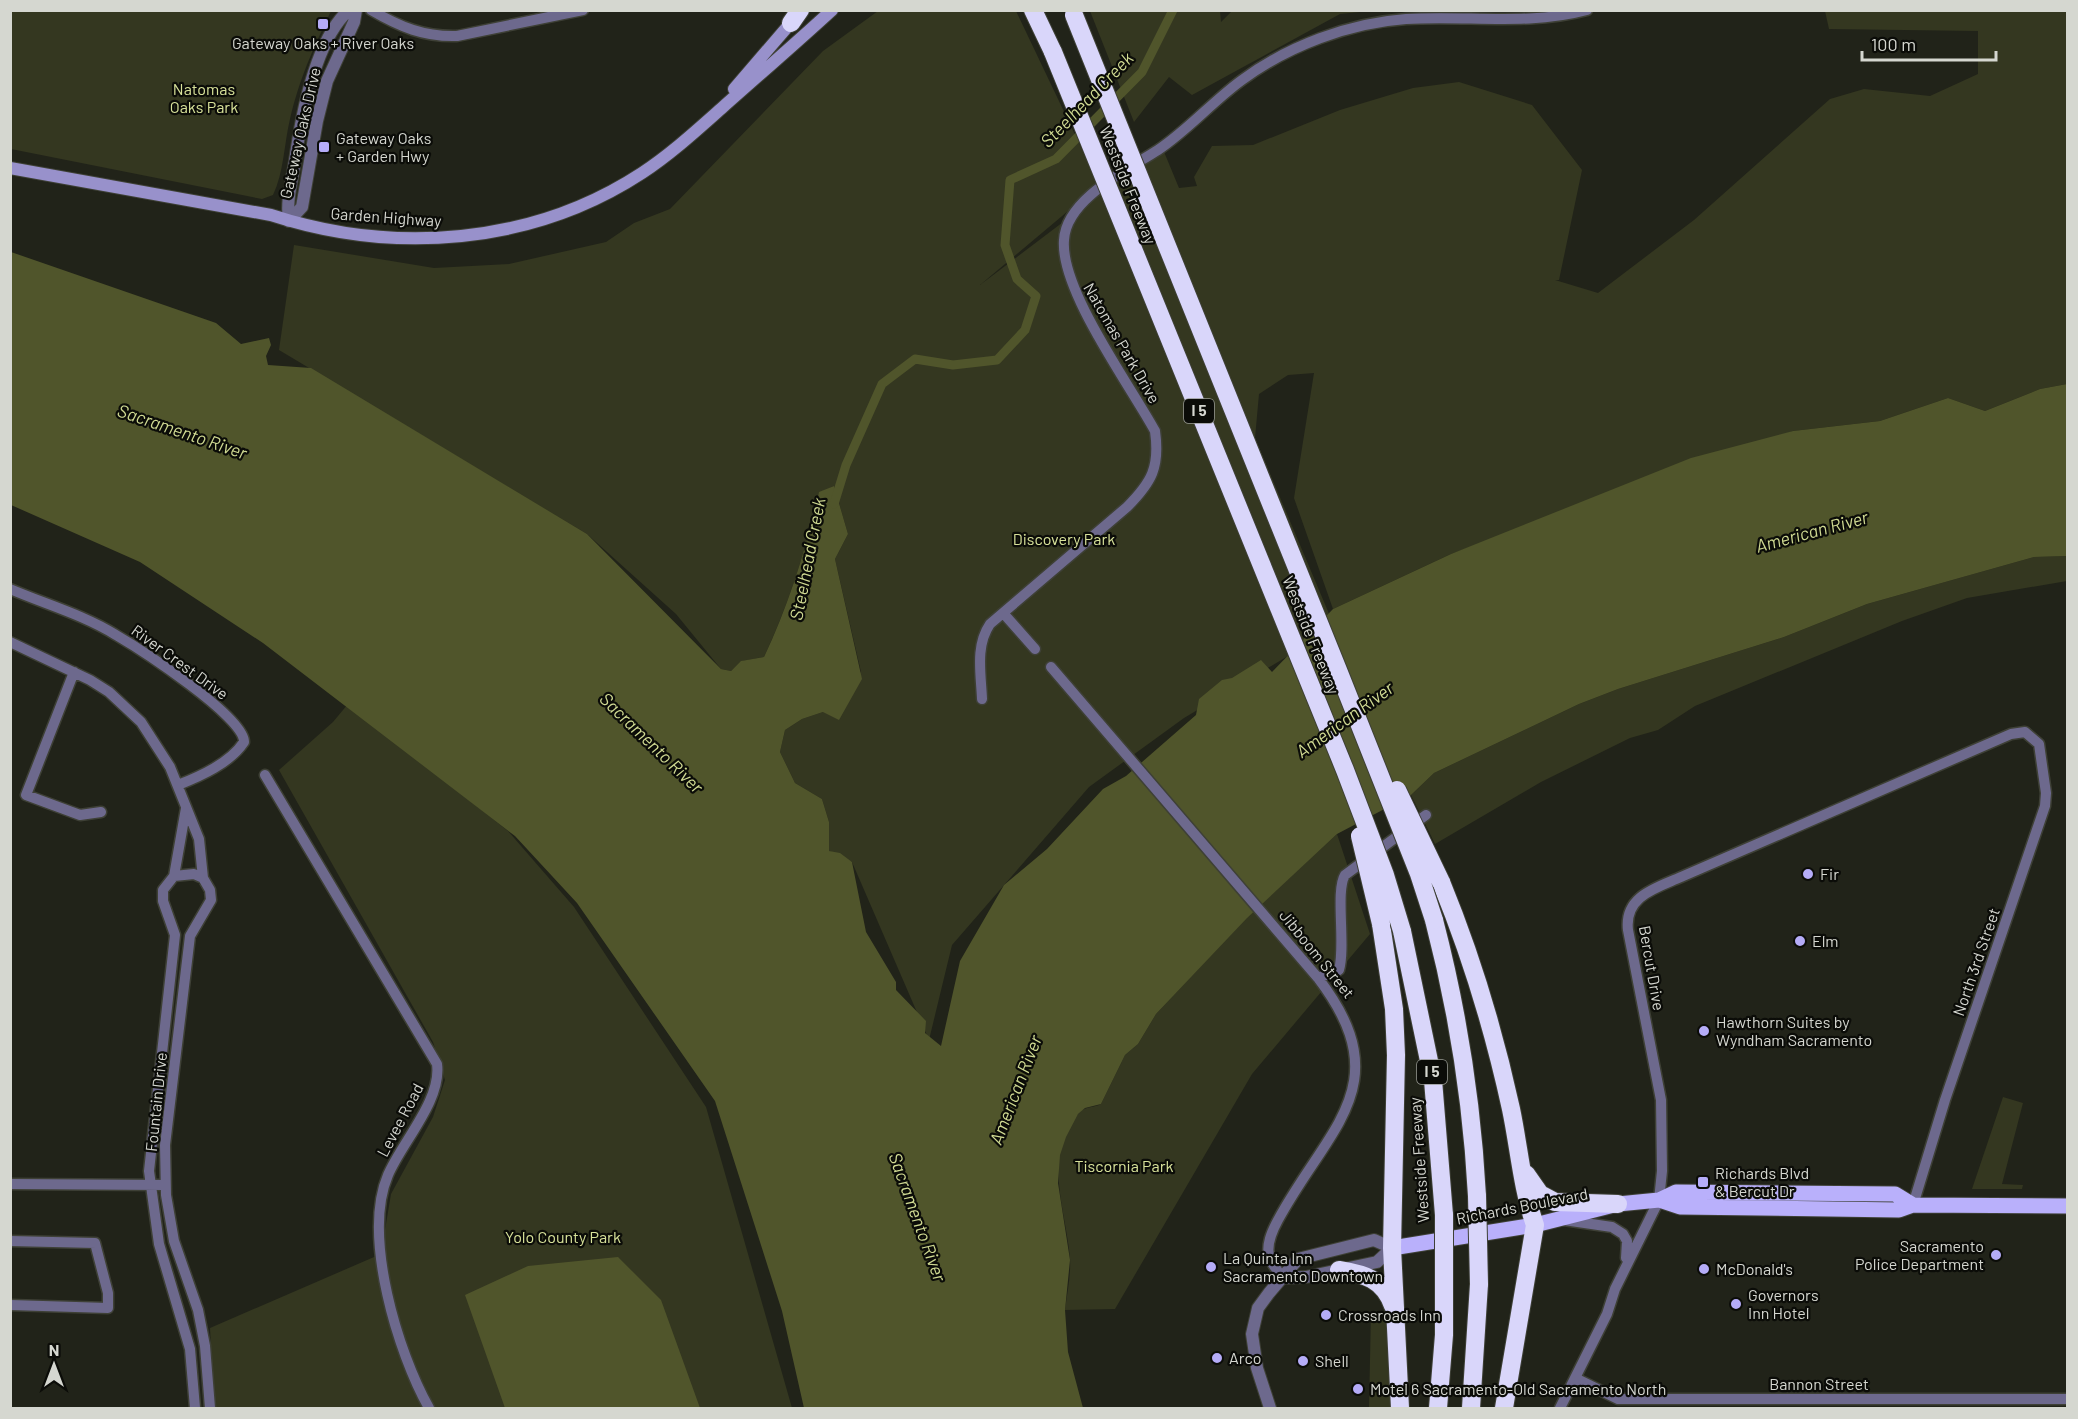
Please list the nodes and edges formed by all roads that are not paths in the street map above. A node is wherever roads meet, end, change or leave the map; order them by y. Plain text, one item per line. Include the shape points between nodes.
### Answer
1 (349, 10) edge
2 (357, 10) edge
3 (371, 10) edge
4 (583, 10) edge
5 (832, 10) edge
6 (1035, 10) edge
7 (1587, 10) edge
8 (1073, 12) edge
9 (798, 14) edge
10 (701, 126) junction
11 (10, 168) edge
12 (289, 221) junction
13 (10, 589) edge
14 (1004, 614) junction
15 (10, 642) edge
16 (1035, 649) dead end
17 (1051, 667) dead end
18 (1338, 670) junction
19 (74, 672) junction
20 (982, 699) dead end
21 (2025, 732) joint
22 (1345, 770) junction
23 (265, 775) dead end
24 (178, 785) junction
25 (187, 805) junction
26 (101, 812) dead end
27 (1426, 815) dead end
28 (174, 876) junction
29 (203, 878) junction
30 (1318, 978) junction
31 (1522, 1167) junction
32 (10, 1184) edge
33 (165, 1185) junction
34 (150, 1186) junction
35 (1659, 1200) junction
36 (1618, 1204) junction
37 (1913, 1205) junction
38 (2067, 1206) edge
39 (1561, 1219) junction
40 (1535, 1225) junction
41 (10, 1241) edge
42 (1392, 1248) junction
43 (1339, 1270) junction
44 (1622, 1274) junction
45 (1283, 1278) junction
46 (10, 1305) edge
47 (1397, 1318) junction
48 (1575, 1378) junction
49 (2067, 1399) edge
50 (195, 1408) edge
51 (210, 1408) edge
52 (429, 1408) edge
53 (1270, 1408) edge
54 (1400, 1408) edge
55 (1438, 1408) edge
56 (1471, 1408) edge
57 (1504, 1408) edge
58 (1560, 1408) edge

1 - 12 street, Gateway Oaks Drive via 328,41 306,96 286,203
2 - 12 street, Gateway Oaks Drive via 327,81 302,207
3 - 4 street via 403,28 444,37
5 - 10 main road, Garden Highway
6 - 22 highway, Westside Freeway / I 5, bridge
7 - 14 street, Natomas Park Drive via 1541,18 1404,19 1329,36 1289,52 1243,79 1162,147 1107,182 1072,214 1063,241 1072,285 1155,431 1154,469 1147,486 1127,507
8 - 18 highway, Westside Freeway / I 5, bridge
9 - 10 main road, Garden Highway
10 - 12 main road, Garden Highway via 622,186 573,210 510,229 465,237 413,239 356,235
11 - 12 main road, Garden Highway
13 - 24 street, River Crest Drive via 115,633 212,701 242,731 244,742 240,748 208,771
14 - 16 street
14 - 20 street, Natomas Park Drive via 983,634
15 - 19 street, Fountain Drive
17 - 30 street, Jibboom Street
18 - 31 highway, bridge via 1442,882 1483,998
18 - 56 highway, Westside Freeway / I 5, bridge via 1419,874 1458,1017 1473,1119 1477,1196 1479,1284
19 - 24 street, Fountain Drive via 109,692 141,722
19 - 26 street via 26,795 80,814
21 - 35 street, Bercut Drive via 2010,734 1637,899 1628,924 1661,1100
21 - 37 street, North 3rd Street via 2039,744 2045,806
22 - 42 highway, bridge via 1390,978 1396,1055
22 - 55 highway, Westside Freeway / I 5, bridge via 1402,931 1433,1080 1444,1215 1444,1335
23 - 52 street, Levee Road via 437,1064 435,1088 387,1176 377,1219 378,1247 395,1322 417,1388
24 - 25 street, Fountain Drive
25 - 28 street, Fountain Drive
25 - 29 street, Fountain Drive via 199,839
27 - 30 street via 1342,880 1341,962 1332,973
28 - 29 street via 194,874
28 - 34 street, Fountain Drive via 163,890 175,935 151,1143
29 - 33 street, Fountain Drive via 211,900 190,936 165,1146
30 - 45 street, Jibboom Street via 1346,1021 1353,1048 1353,1091 1337,1128 1271,1233 1270,1258
31 - 36 highway via 1540,1194 1555,1202
31 - 40 highway
32 - 34 street
33 - 34 street
33 - 51 street, Fountain Drive via 174,1241 198,1310
34 - 50 street, Fountain Drive via 159,1244 190,1349
35 - 36 main road, Richards Boulevard
35 - 37 main road, Richards Boulevard via 1676,1192 1895,1194
35 - 44 street, Bercut Drive
36 - 39 main road, Richards Boulevard
37 - 38 main road, Richards Boulevard
39 - 40 main road, Richards Boulevard
39 - 44 street via 1612,1227 1623,1234 1628,1247
40 - 42 main road, Richards Boulevard
40 - 57 highway
41 - 46 street via 95,1243 108,1308
42 - 43 street, Richards Boulevard via 1377,1262
42 - 45 street, Richards Boulevard via 1374,1240 1298,1259
42 - 47 highway
43 - 45 street, Richards Boulevard via 1306,1278
43 - 47 highway via 1376,1280 1389,1293
44 - 48 street, Bercut Drive
45 - 53 street via 1258,1308 1252,1334 1257,1368
47 - 54 highway
48 - 49 street, Bannon Street via 1618,1399
48 - 58 street, Bercut Drive

